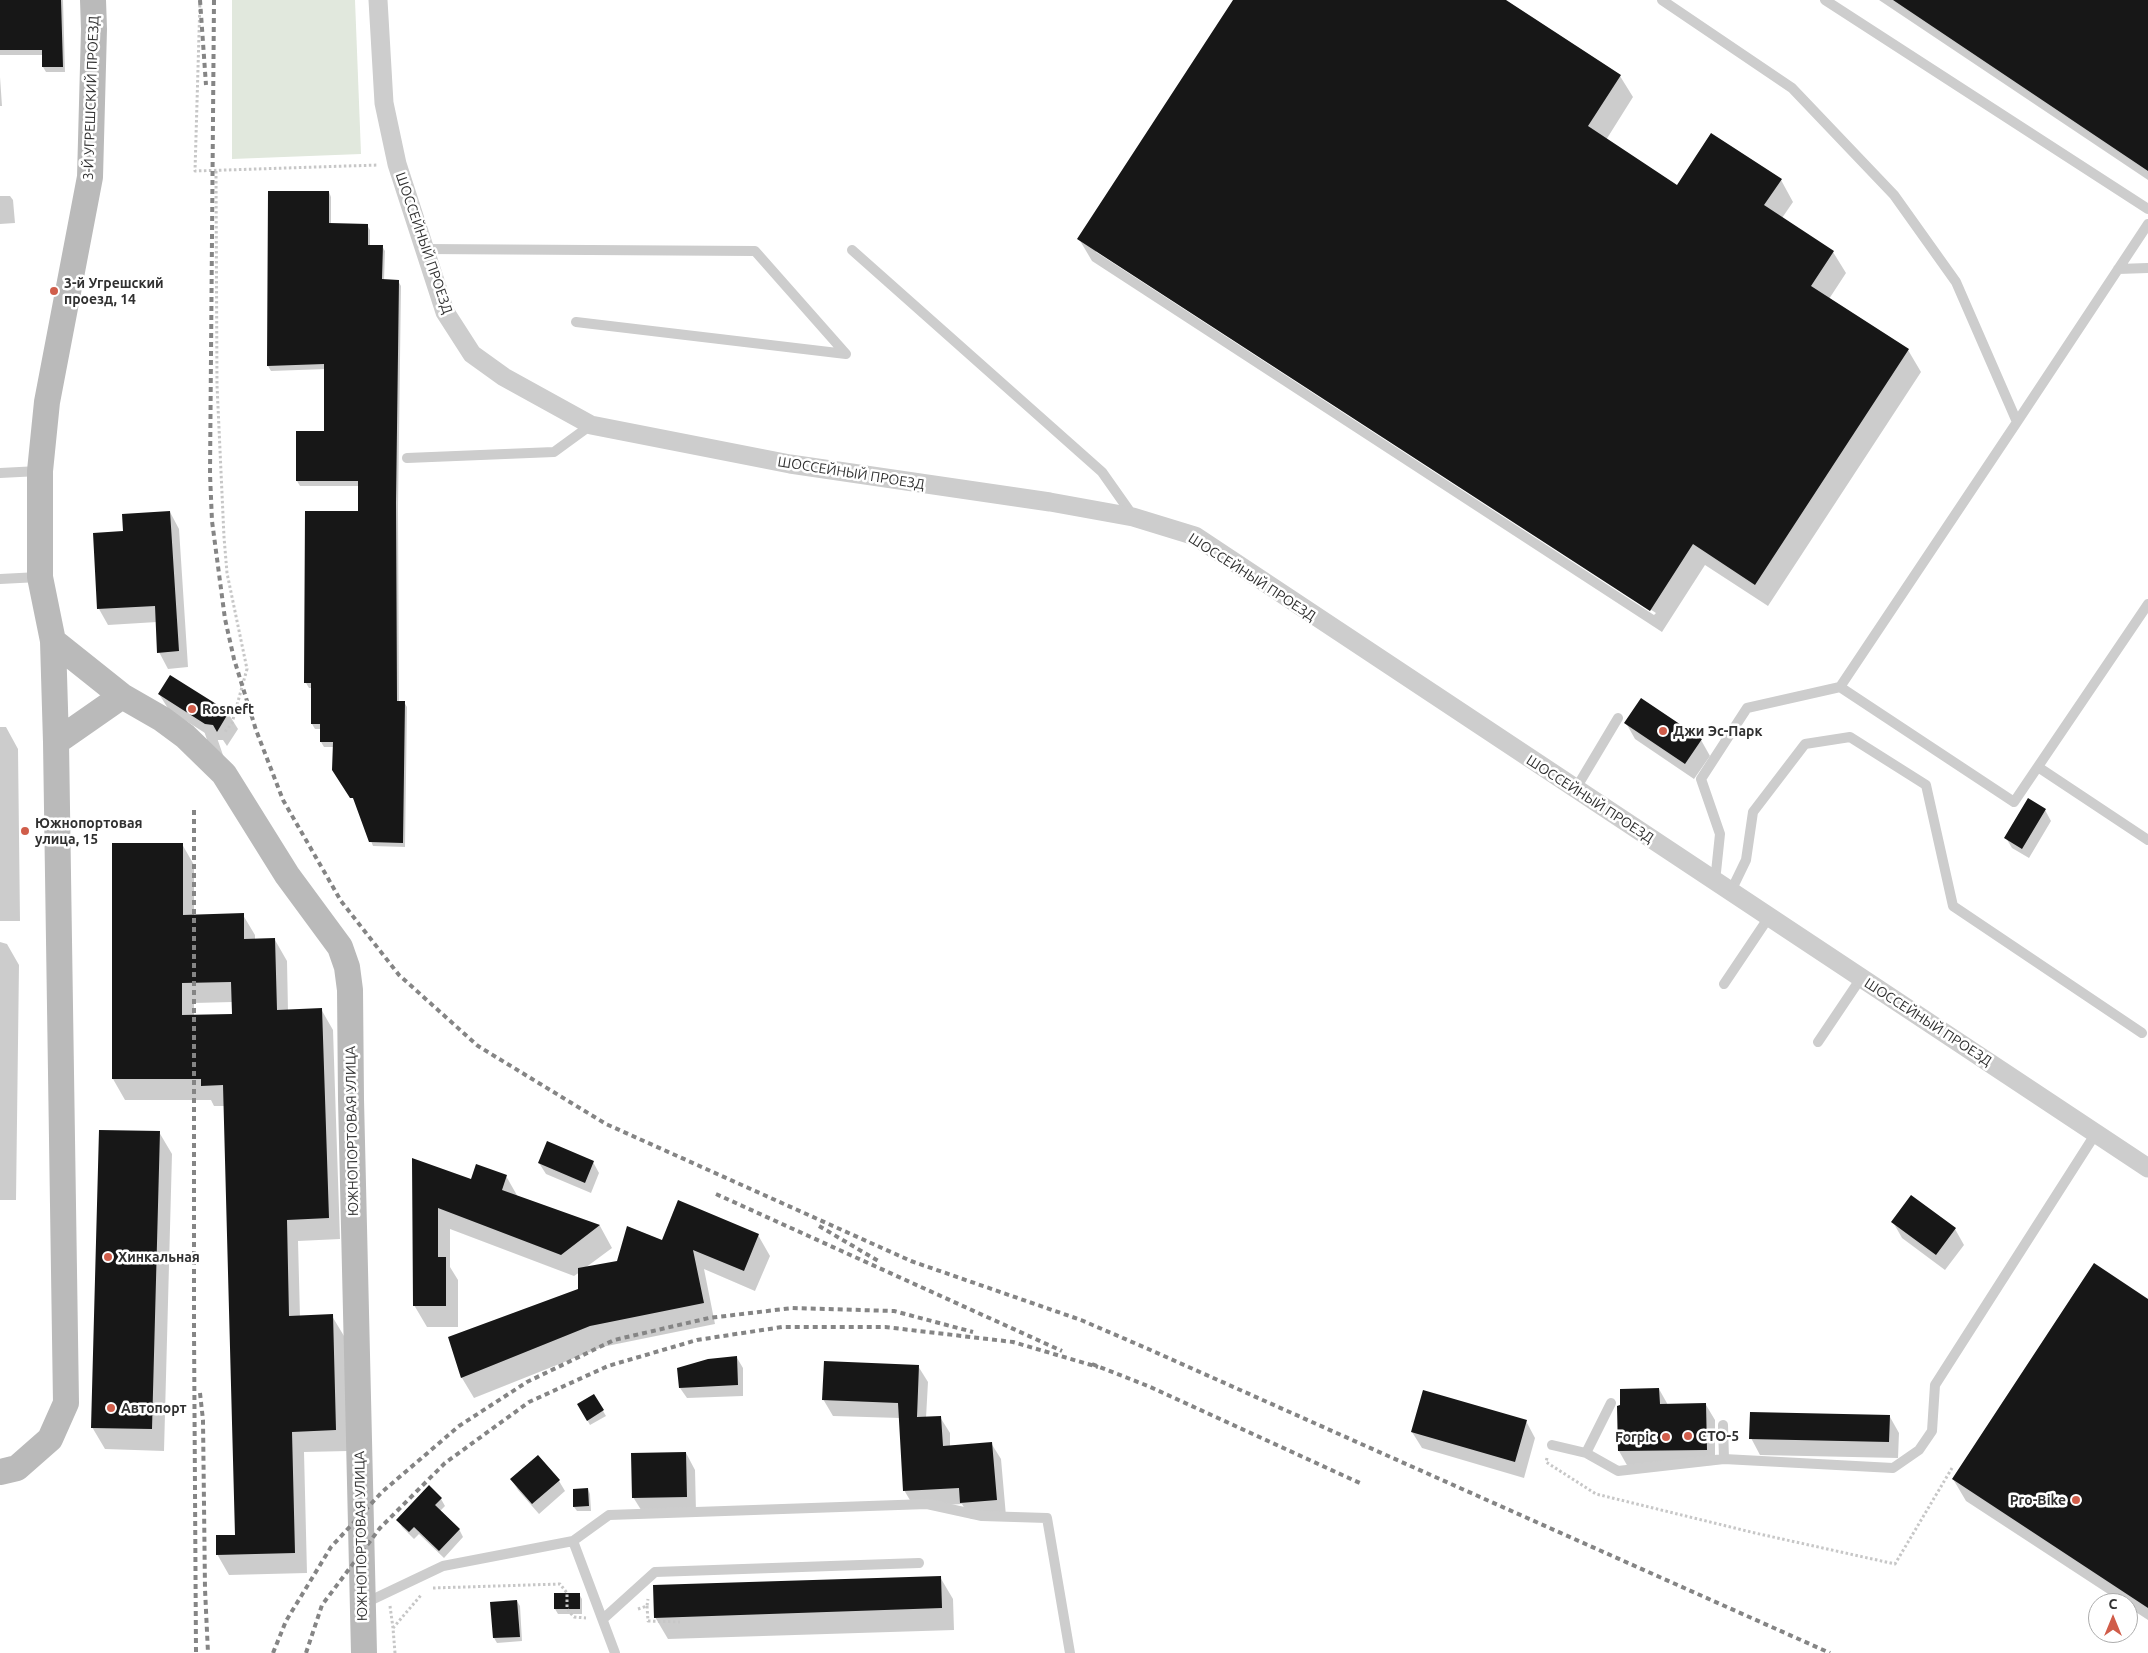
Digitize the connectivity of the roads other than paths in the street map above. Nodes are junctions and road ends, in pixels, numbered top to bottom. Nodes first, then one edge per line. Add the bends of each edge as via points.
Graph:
1 (93, 0) edge
2 (378, 0) edge
3 (1662, 0) edge
4 (1825, 0) edge
5 (2148, 208) edge
6 (2148, 224) edge
7 (424, 249) junction
8 (852, 250) dead end
9 (2148, 268) edge
10 (2118, 269) junction
11 (576, 322) dead end
12 (2017, 422) junction
13 (591, 425) junction
14 (408, 458) dead end
15 (40, 471) junction
16 (0, 473) edge
17 (1133, 517) junction
18 (40, 577) junction
19 (0, 579) edge
20 (2148, 604) edge
21 (53, 641) junction
22 (1840, 687) junction
23 (122, 696) junction
24 (1618, 718) dead end
25 (210, 734) road end
26 (56, 742) junction
27 (2038, 767) junction
28 (224, 774) junction
29 (1575, 790) junction
30 (2148, 840) edge
31 (1711, 878) junction
32 (1731, 891) junction
33 (1768, 917) junction
34 (1861, 978) junction
35 (1724, 984) dead end
36 (2142, 1033) dead end
37 (1818, 1042) dead end
38 (2096, 1133) junction
39 (2148, 1168) edge
40 (1611, 1403) dead end
41 (1722, 1425) dead end
42 (1552, 1445) road end
43 (1586, 1453) junction
44 (1724, 1459) junction
45 (0, 1472) edge
46 (573, 1541) junction
47 (919, 1563) dead end
48 (362, 1605) junction
49 (603, 1619) junction
50 (364, 1653) edge
51 (616, 1653) edge
52 (1070, 1653) edge

1 - 15 street, 3-Й УГРЕШСКИЙ ПРОЕЗД via 90,177 47,402
2 - 7 street, ШОССЕЙНЫЙ ПРОЕЗД via 384,103 397,164
3 - 12 lane via 1792,88 1894,195 1956,282
4 - 5 lane
6 - 10 lane
7 - 11 lane via 755,251 846,354
7 - 13 street, ШОССЕЙНЫЙ ПРОЕЗД via 445,312 472,354 504,377
8 - 17 lane via 1102,472
9 - 10 lane
10 - 12 lane
12 - 22 lane
13 - 14 lane via 554,452
13 - 17 street, ШОССЕЙНЫЙ ПРОЕЗД via 790,464
15 - 16 lane
15 - 18 street, 3-Й УГРЕШСКИЙ ПРОЕЗД
17 - 29 street, ШОССЕЙНЫЙ ПРОЕЗД via 1195,536
18 - 19 lane
18 - 21 street, 3-Й УГРЕШСКИЙ ПРОЕЗД
20 - 27 lane
21 - 23 street, ЮЖНОПОРТОВАЯ УЛИЦА
21 - 26 street, 3-Й УГРЕШСКИЙ ПРОЕЗД
22 - 27 lane via 2014,802
22 - 31 lane via 1747,708 1701,779 1720,834 1716,872
23 - 26 street
23 - 28 street, ЮЖНОПОРТОВАЯ УЛИЦА via 185,736
24 - 29 lane
25 - 28 lane
26 - 45 street via 66,1403 50,1439 17,1468
27 - 30 lane
28 - 48 street, ЮЖНОПОРТОВАЯ УЛИЦА via 288,875 340,947 347,967
29 - 31 street, ШОССЕЙНЫЙ ПРОЕЗД
31 - 32 street, ШОССЕЙНЫЙ ПРОЕЗД
32 - 33 street, ШОССЕЙНЫЙ ПРОЕЗД
32 - 36 lane via 1746,860 1754,812 1805,744 1850,737 1926,785 1953,906
33 - 34 street, ШОССЕЙНЫЙ ПРОЕЗД
33 - 35 lane
34 - 37 lane
34 - 38 street, ШОССЕЙНЫЙ ПРОЕЗД
38 - 39 street, ШОССЕЙНЫЙ ПРОЕЗД
38 - 44 lane via 1935,1385 1932,1431 1919,1450 1893,1468
40 - 43 lane
41 - 44 lane
42 - 43 lane
43 - 44 lane via 1618,1471
46 - 48 lane via 443,1566
46 - 49 lane
46 - 52 lane via 609,1515 926,1504 982,1516 1047,1518
47 - 49 lane via 655,1572
48 - 50 street, ЮЖНОПОРТОВАЯ УЛИЦА
49 - 51 lane

